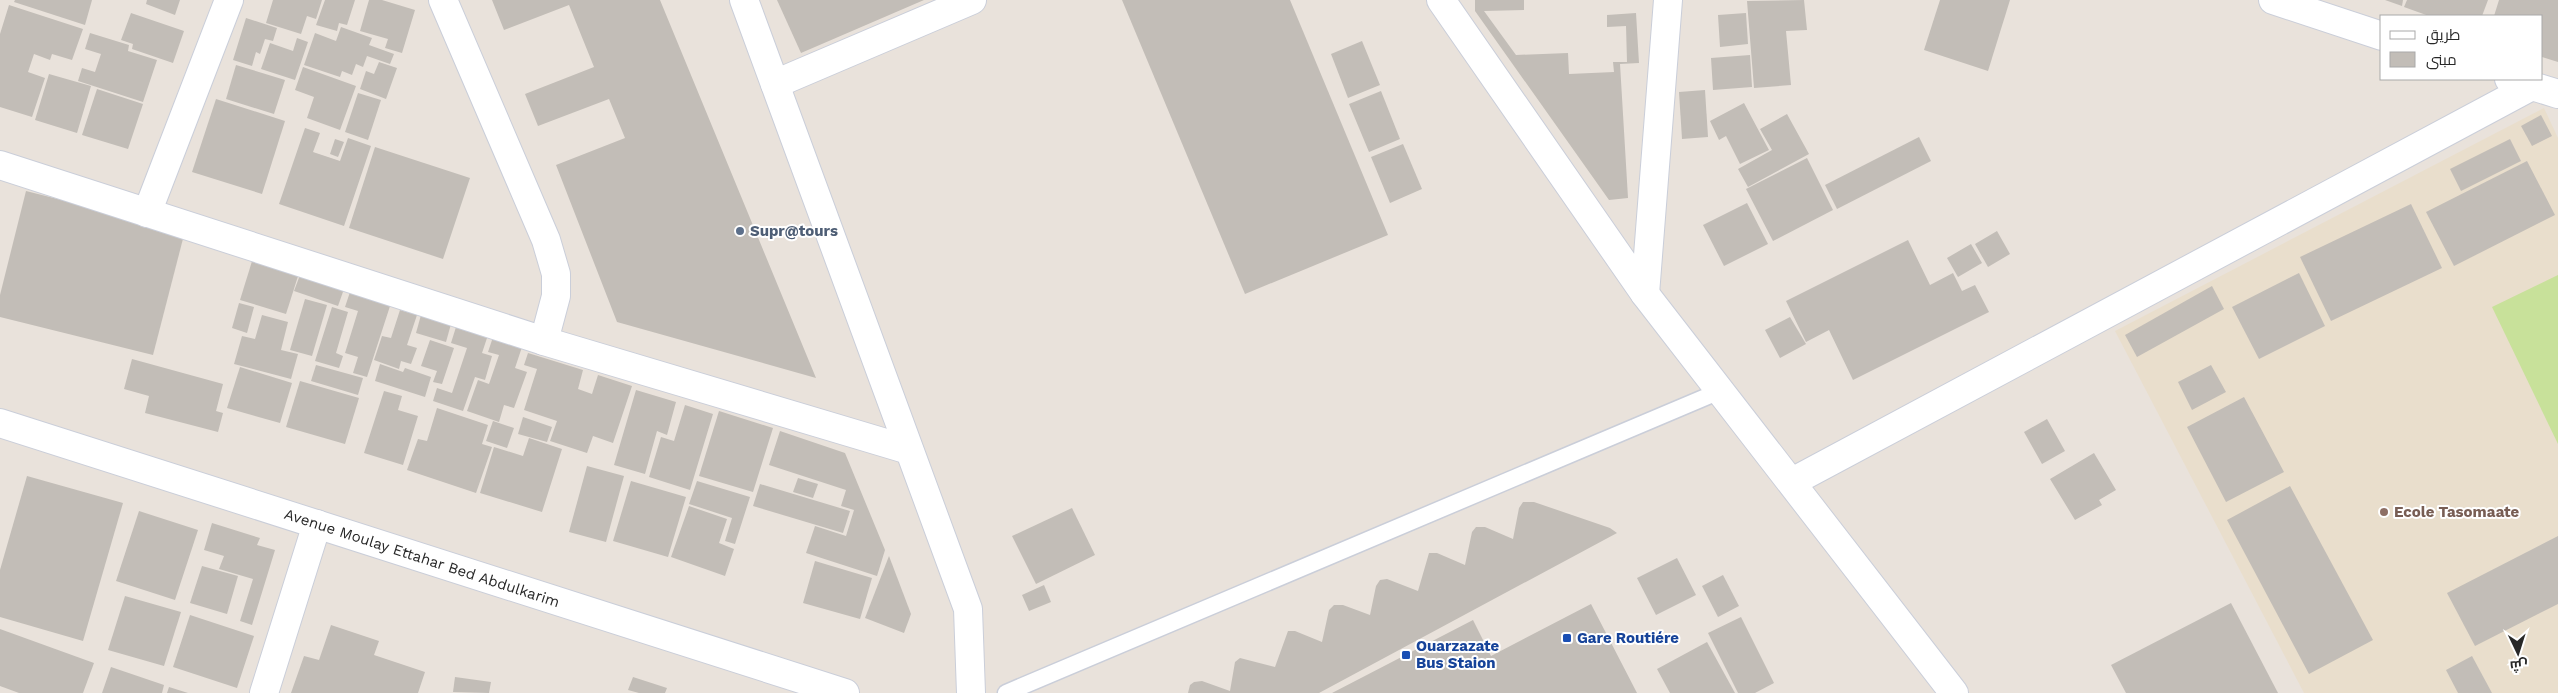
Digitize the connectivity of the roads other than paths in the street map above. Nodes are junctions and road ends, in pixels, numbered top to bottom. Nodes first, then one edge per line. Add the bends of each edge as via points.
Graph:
1 (229, 0) edge
2 (443, 0) edge
3 (744, 0) edge
4 (972, 0) edge
5 (1441, 0) edge
6 (1668, 0) edge
7 (2273, 0) edge
8 (2380, 35) edge
9 (2520, 82) edge
10 (775, 84) junction
11 (2558, 94) edge
12 (0, 165) edge
13 (147, 213) junction
14 (1645, 294) junction
15 (544, 341) junction
16 (1720, 391) junction
17 (0, 423) edge
18 (909, 450) junction
19 (1792, 482) junction
20 (317, 524) junction
21 (264, 693) edge
22 (845, 693) edge
23 (971, 693) edge
24 (1006, 693) edge
25 (1954, 693) edge

1 - 13 street
2 - 15 street via 546,240 556,274 556,296
3 - 10 street
4 - 10 street
5 - 14 street
6 - 14 street
7 - 8 street
9 - 11 street
9 - 19 street
10 - 18 street
12 - 13 street
13 - 15 street
14 - 16 street
15 - 18 street
16 - 19 street
16 - 24 lane
17 - 20 street, Avenue Moulay Ettahar Bed Abdulkarim
18 - 23 street via 968,609
19 - 25 street
20 - 21 street
20 - 22 street, Avenue Moulay Ettahar Bed Abdulkarim

